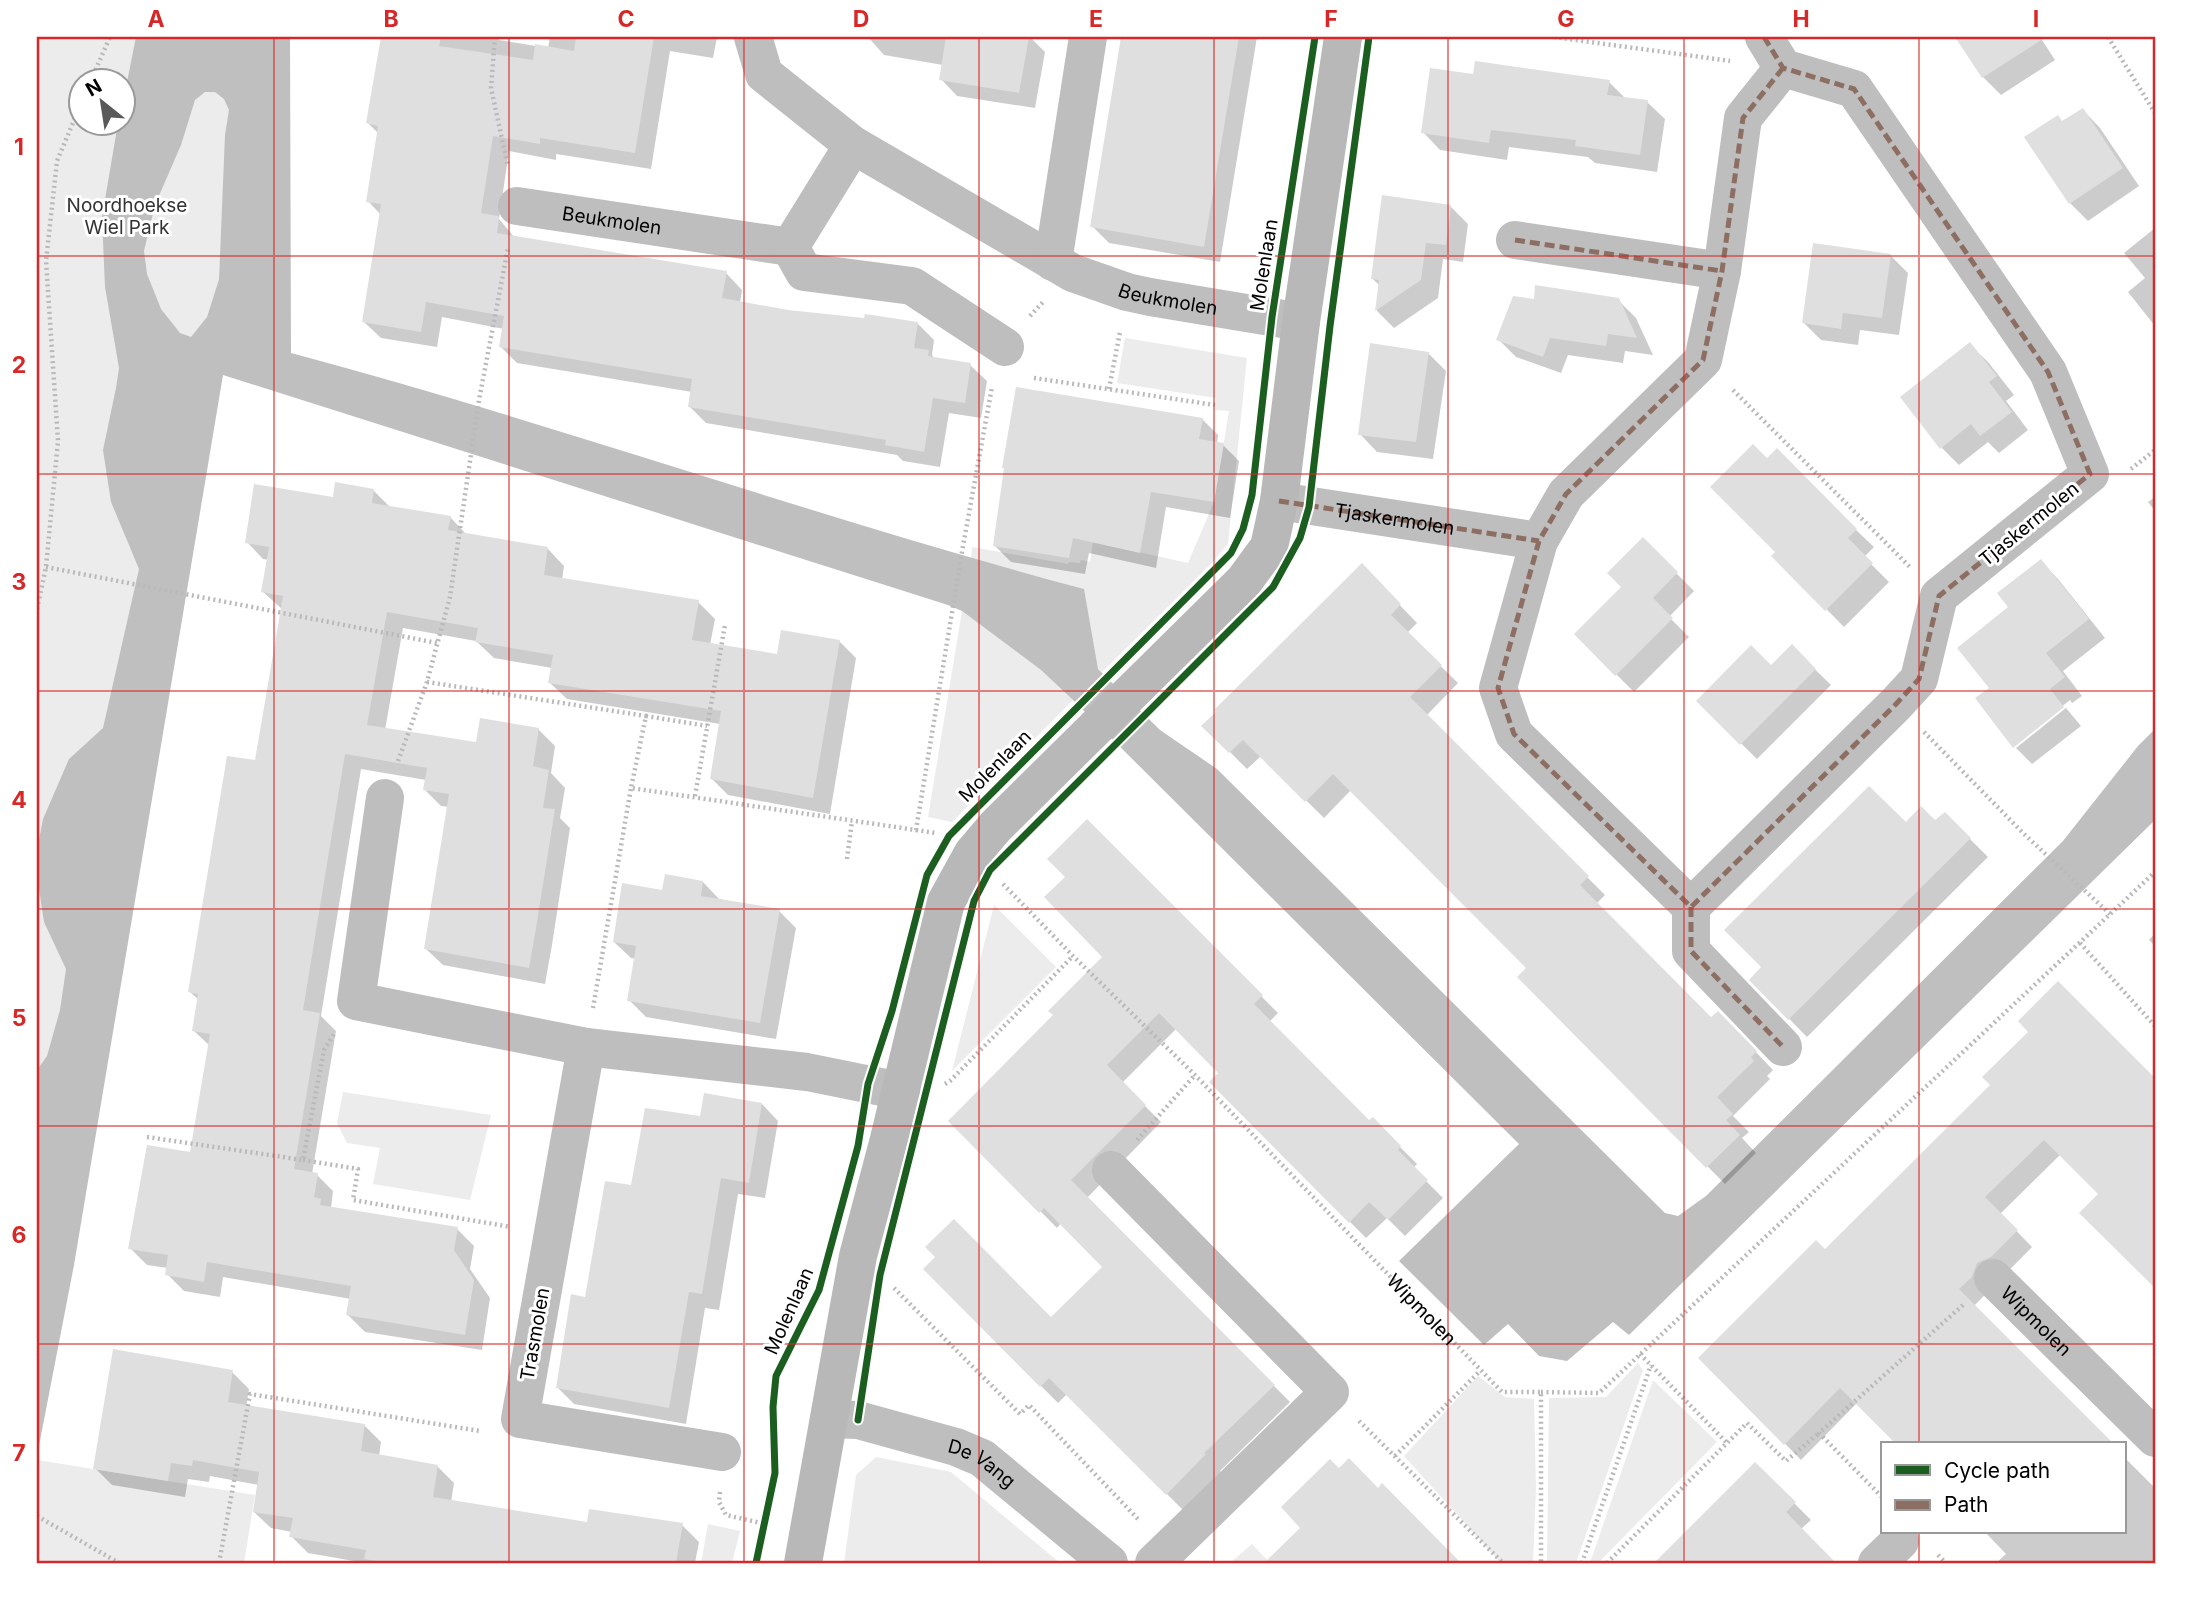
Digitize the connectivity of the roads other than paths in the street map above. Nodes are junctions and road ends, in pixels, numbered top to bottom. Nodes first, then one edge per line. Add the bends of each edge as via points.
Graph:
1 (753, 37) edge
2 (1088, 37) edge
3 (1343, 37) edge
4 (1773, 52) edge
5 (853, 145) junction
6 (516, 206) dead end
7 (1515, 240) dead end
8 (790, 247) junction
9 (1063, 267) junction
10 (1722, 271) junction
11 (1301, 322) junction
12 (1005, 347) road end
13 (1279, 500) junction
14 (1539, 541) junction
15 (385, 798) road end
16 (1691, 907) junction
17 (586, 1047) junction
18 (1783, 1047) dead end
19 (913, 1093) junction
20 (1111, 1170) road end
21 (1993, 1278) road end
22 (829, 1419) junction
23 (2155, 1438) edge
24 (722, 1452) road end
25 (1161, 1557) edge
26 (803, 1563) edge
27 (1109, 1563) edge

1 - 5 street, Beukmolen via 764,74
2 - 9 street
3 - 11 street
4 - 10 street via 1743,118
4 - 16 street, Tjaskermolen via 1854,89 2048,372 2090,474 1940,596 1919,679
5 - 8 street
5 - 9 street, Beukmolen
6 - 8 street, Beukmolen
7 - 10 street
8 - 12 street via 804,272 912,286
9 - 11 street, Beukmolen via 1127,292
10 - 14 street via 1703,360 1566,494
11 - 13 street
13 - 14 street, Tjaskermolen
13 - 19 street via 1269,547 1244,581 972,853 946,902
14 - 16 street via 1498,688 1514,734
15 - 17 street via 356,1001
16 - 18 street via 1691,951
17 - 19 street via 807,1072
17 - 24 street, Trasmolen via 520,1419
19 - 22 street via 858,1256
20 - 25 street via 1329,1392
21 - 23 street, Wipmolen
22 - 26 street
22 - 27 street, De Vang via 858,1420 982,1458

